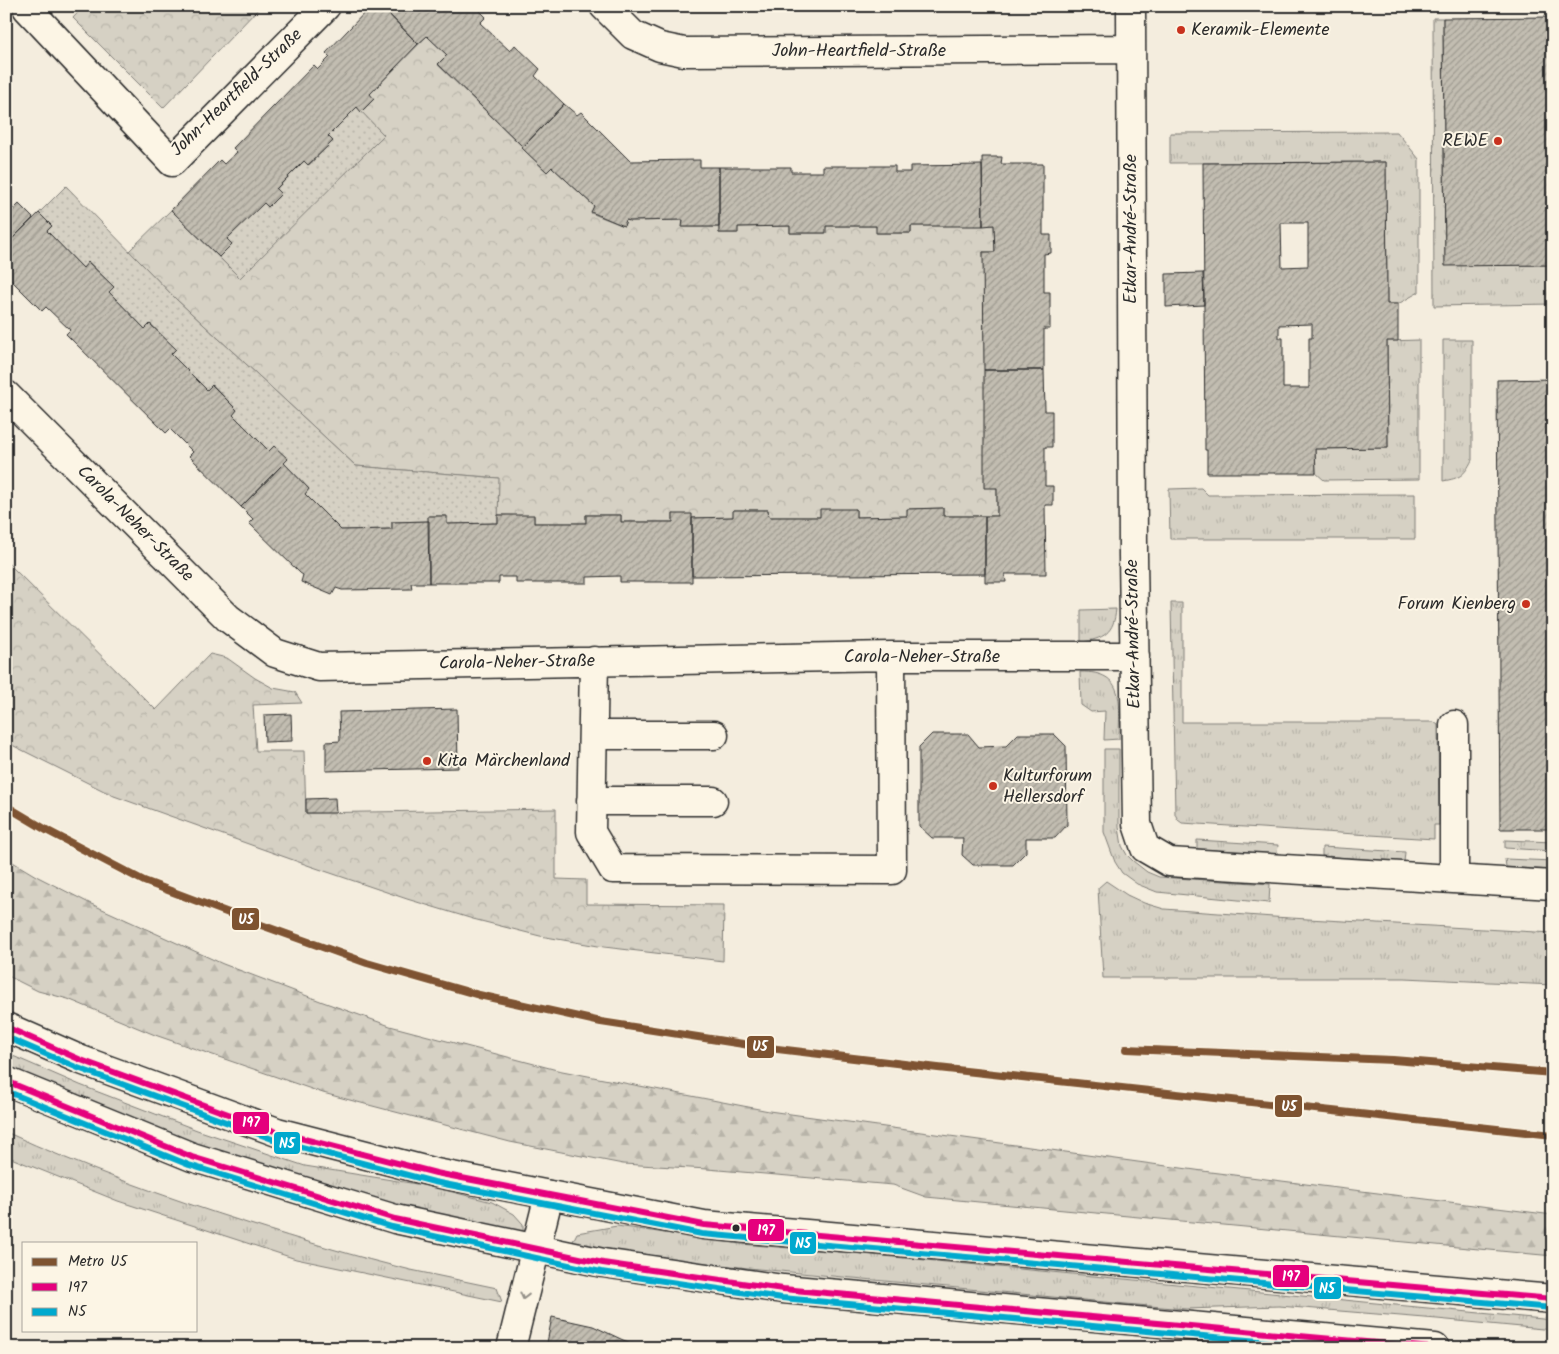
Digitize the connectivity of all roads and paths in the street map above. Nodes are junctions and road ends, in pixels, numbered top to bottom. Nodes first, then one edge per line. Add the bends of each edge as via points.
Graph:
1 (28, 6) edge
2 (326, 6) edge
3 (604, 6) edge
4 (1131, 6) edge
5 (1130, 49) junction
6 (6, 395) edge
7 (891, 656) junction
8 (1135, 656) junction
9 (594, 661) junction
10 (1454, 725) dead end
11 (593, 735) junction
12 (714, 735) dead end
13 (714, 800) dead end
14 (591, 801) junction
15 (1454, 879) junction
16 (1553, 885) edge
17 (6, 1027) edge
18 (6, 1081) edge
19 (548, 1195) junction
20 (535, 1249) junction
21 (1553, 1299) edge
22 (511, 1348) edge
23 (1435, 1348) edge

1 - 2 street, John-Heartfield-Straße via 26,8 172,162
3 - 5 street, John-Heartfield-Straße via 633,35 660,47 684,52
4 - 5 street, Etkar-André-Straße
5 - 8 street, Etkar-André-Straße
6 - 9 street, Carola-Neher-Straße via 228,618 276,653 319,667
7 - 8 street, Carola-Neher-Straße
7 - 9 street, Carola-Neher-Straße
7 - 14 street via 892,870 613,869 591,832
8 - 15 street, Etkar-André-Straße via 1137,824 1145,848 1169,862
9 - 11 street
10 - 15 street
11 - 12 street
11 - 14 street
13 - 14 street
15 - 16 street, Etkar-André-Straße
17 - 19 street via 81,1060 277,1132 436,1173
18 - 20 street via 192,1158 395,1219
19 - 20 street
19 - 21 street via 704,1225
20 -> 22 street
20 - 23 street via 603,1263 783,1290

